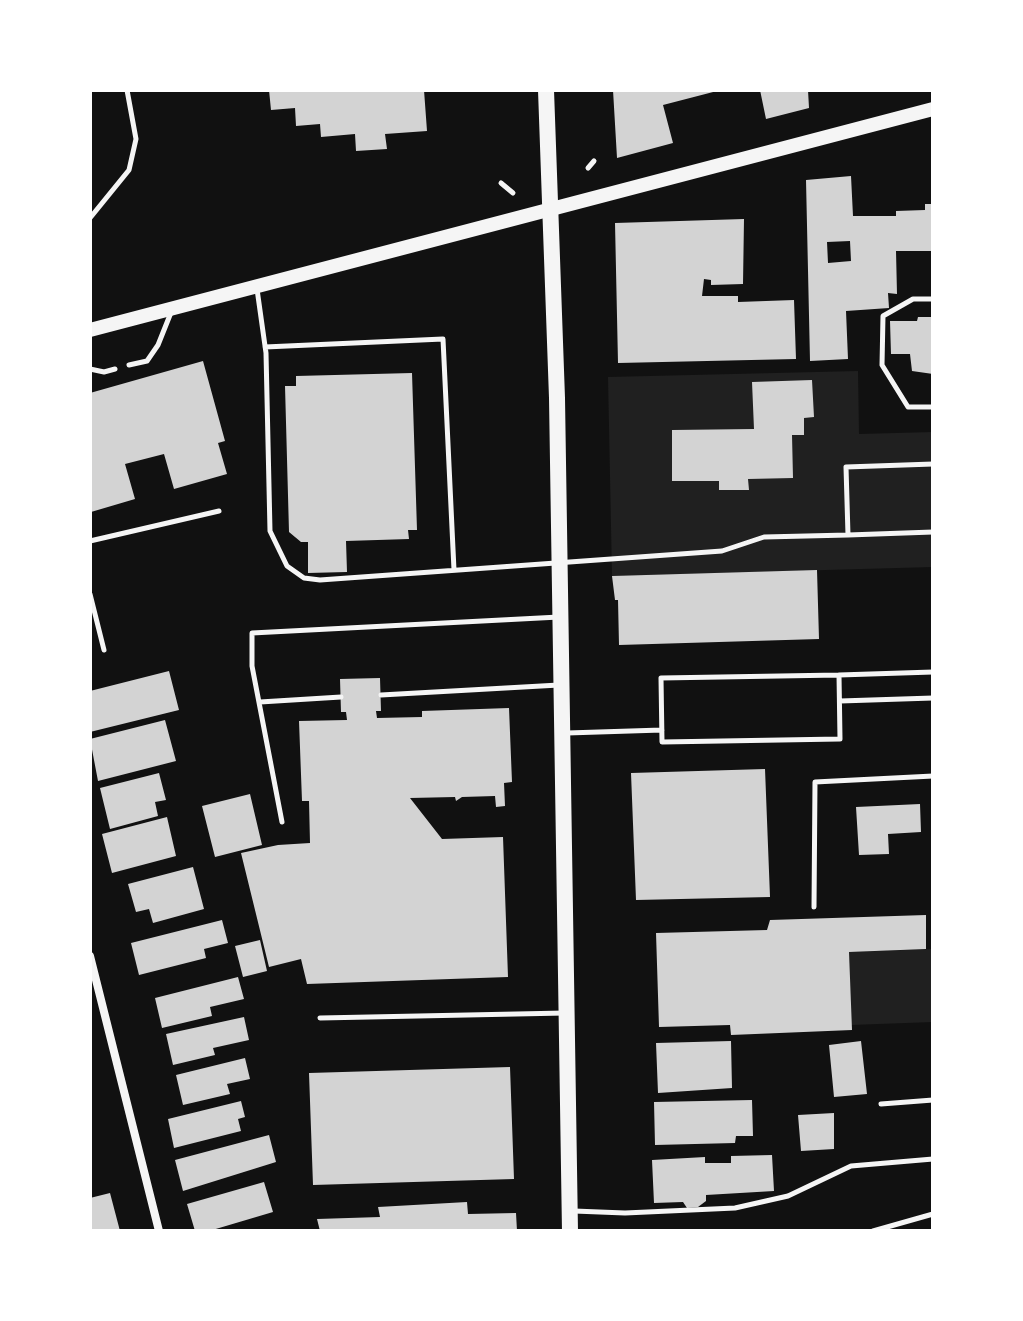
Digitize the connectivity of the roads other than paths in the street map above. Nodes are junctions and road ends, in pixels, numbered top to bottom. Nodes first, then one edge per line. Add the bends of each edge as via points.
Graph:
1 (127, 90) edge
2 (546, 90) edge
3 (933, 109) edge
4 (551, 207) junction
5 (90, 218) edge
6 (257, 284) junction
7 (933, 299) edge
8 (173, 307) junction
9 (90, 329) edge
10 (265, 347) junction
11 (129, 365) dead end
12 (90, 369) edge
13 (115, 369) dead end
14 (933, 407) edge
15 (933, 464) edge
16 (219, 511) dead end
17 (933, 532) edge
18 (848, 535) junction
19 (90, 541) edge
20 (559, 562) junction
21 (454, 570) junction
22 (90, 594) edge
23 (560, 617) junction
24 (104, 650) dead end
25 (933, 672) edge
26 (839, 675) junction
27 (561, 685) junction
28 (381, 695) dead end
29 (341, 697) dead end
30 (933, 698) edge
31 (840, 701) junction
32 (260, 702) junction
33 (662, 730) junction
34 (562, 733) junction
35 (933, 776) edge
36 (282, 822) dead end
37 (814, 907) dead end
38 (90, 956) edge
39 (566, 1013) junction
40 (320, 1018) dead end
41 (933, 1100) edge
42 (881, 1104) dead end
43 (933, 1159) edge
44 (569, 1210) junction
45 (933, 1214) edge
46 (159, 1231) edge
47 (570, 1231) edge
48 (873, 1231) edge

1 - 5 lane via 136,139 129,170
2 - 4 main road
3 - 4 street
4 - 6 street
4 - 20 main road
6 - 8 street
6 - 10 lane
7 - 14 lane via 913,299 883,316 882,365 908,407
8 - 9 street
8 - 11 lane via 147,361
10 - 21 lane via 270,531 287,566 304,578 320,580
10 - 21 lane via 443,339
12 - 13 lane
15 - 18 lane via 846,467
16 - 19 lane
17 - 18 lane
18 - 20 lane via 764,537 722,551
20 - 21 lane
20 - 23 main road
22 - 24 lane
23 - 27 main road
23 - 32 lane via 252,633
25 - 26 lane
26 - 31 lane
26 - 33 lane via 661,678
27 - 28 lane
27 - 34 main road
29 - 32 lane
30 - 31 lane
31 - 33 lane via 840,739 662,742
32 - 36 lane
33 - 34 lane
34 - 39 main road
35 - 37 lane via 815,782
38 - 46 street
39 - 40 lane
39 - 44 main road
41 - 42 lane
43 - 44 lane via 851,1166 788,1196 735,1208
44 - 47 main road
45 - 48 lane

